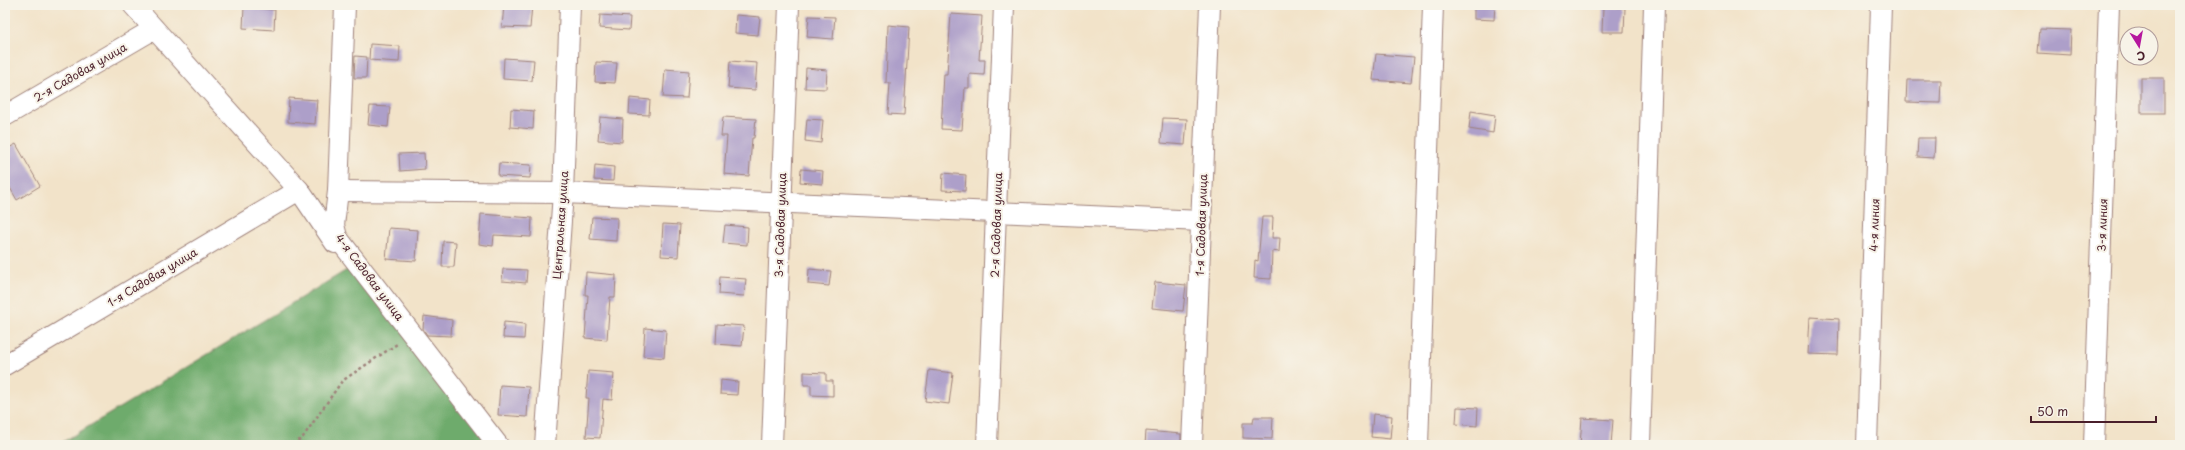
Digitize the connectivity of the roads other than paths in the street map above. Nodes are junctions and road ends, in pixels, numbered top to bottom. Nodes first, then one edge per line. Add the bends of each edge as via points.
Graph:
1 (133, 5) edge
2 (345, 5) edge
3 (570, 5) edge
4 (789, 5) edge
5 (1004, 5) edge
6 (1210, 5) edge
7 (1433, 5) edge
8 (1654, 5) edge
9 (1881, 5) edge
10 (2109, 5) edge
11 (154, 29) junction
12 (5, 116) edge
13 (299, 190) junction
14 (338, 191) junction
15 (563, 193) junction
16 (781, 203) junction
17 (997, 212) junction
18 (1202, 221) junction
19 (384, 317) dead end
20 (5, 365) edge
21 (498, 445) edge
22 (545, 445) edge
23 (772, 445) edge
24 (987, 445) edge
25 (1192, 445) edge
26 (1418, 445) edge
27 (1640, 445) edge
28 (1867, 445) edge
29 (2094, 445) edge

1 - 11 street
2 - 14 street, 4-я Садовая улица
3 - 15 street, Центральная улица
4 - 16 street, 3-я Садовая улица
5 - 17 street, 2-я Садовая улица
6 - 18 street, 1-я Садовая улица
7 - 26 street
8 - 27 street
9 - 28 street, 4-я линия
10 - 29 street, 3-я линия
11 - 12 street, 2-я Садовая улица
11 - 13 street
13 - 19 street
13 - 20 street, 1-я Садовая улица
14 - 15 street
14 - 21 street, 4-я Садовая улица via 334,225 337,237
15 - 16 street
15 - 22 street, Центральная улица
16 - 17 street
16 - 23 street, 3-я Садовая улица
17 - 18 street
17 - 24 street, 2-я Садовая улица
18 - 25 street, 1-я Садовая улица

